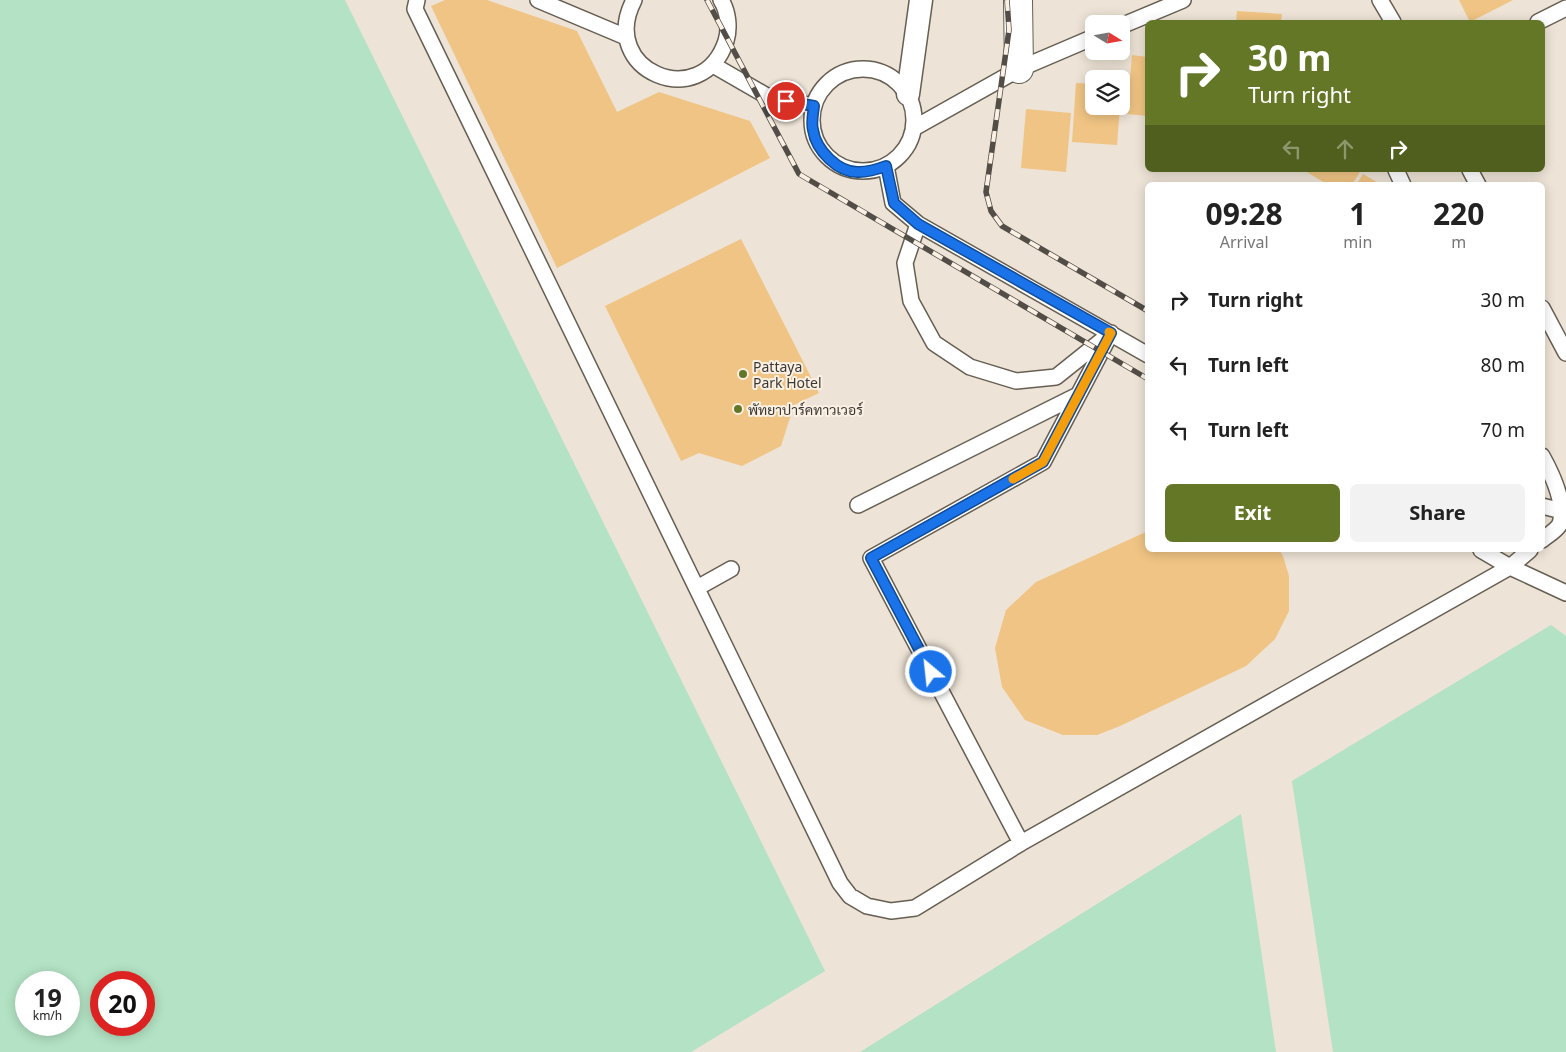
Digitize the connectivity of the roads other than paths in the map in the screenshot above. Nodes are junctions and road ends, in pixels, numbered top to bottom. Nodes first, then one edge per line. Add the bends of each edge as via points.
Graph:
1 (417, 0) edge
2 (538, 0) edge
3 (634, 0) edge
4 (721, 0) edge
5 (921, 0) edge
6 (1018, 0) edge
7 (1183, 0) edge
8 (1380, 0) edge
9 (1566, 8) edge
10 (1387, 20) edge
11 (1542, 20) edge
12 (1130, 22) edge
13 (626, 37) junction
14 (1085, 41) edge
15 (713, 65) junction
16 (1018, 69) junction
17 (908, 94) junction
18 (814, 106) junction
19 (914, 128) junction
20 (886, 166) junction
21 (918, 224) junction
22 (1545, 314) edge
23 (1111, 333) junction
24 (1145, 353) edge
25 (1566, 353) edge
26 (1076, 396) junction
27 (1545, 462) edge
28 (858, 505) dead end
29 (1545, 507) edge
30 (1565, 512) edge
31 (1545, 538) edge
32 (1484, 552) edge
33 (1528, 552) edge
34 (1510, 567) junction
35 (731, 569) dead end
36 (697, 588) junction
37 (1566, 593) edge
38 (1021, 843) junction

1 - 36 lane via 415,9
2 - 13 lane
3 - 13 lane via 627,14
4 - 15 lane via 728,19 728,35 722,53
5 - 17 street
6 - 16 street
7 - 12 lane
8 - 10 lane
9 - 11 lane
13 - 15 lane via 633,54 656,75 671,79 689,78
14 - 16 lane
15 - 18 lane via 772,99
16 - 19 lane
17 - 18 lane via 890,76 869,68 852,69 836,76 821,90
17 - 19 lane via 914,111
18 - 20 lane via 812,130 827,158 858,173
19 - 20 lane via 908,145
20 - 21 lane via 894,203
21 - 23 lane
21 - 23 lane via 905,263 911,301 934,343 970,367 1016,381 1056,377
22 - 25 lane
23 - 24 lane
23 - 26 lane
26 - 28 lane
26 - 38 lane via 1043,462 871,558
27 - 30 lane via 1561,494
29 - 30 lane
30 - 31 lane via 1559,527
32 - 34 lane
33 - 34 lane
34 - 37 lane
34 - 38 lane
35 - 36 lane
36 - 38 lane via 840,883 850,896 867,906 891,911 915,908

